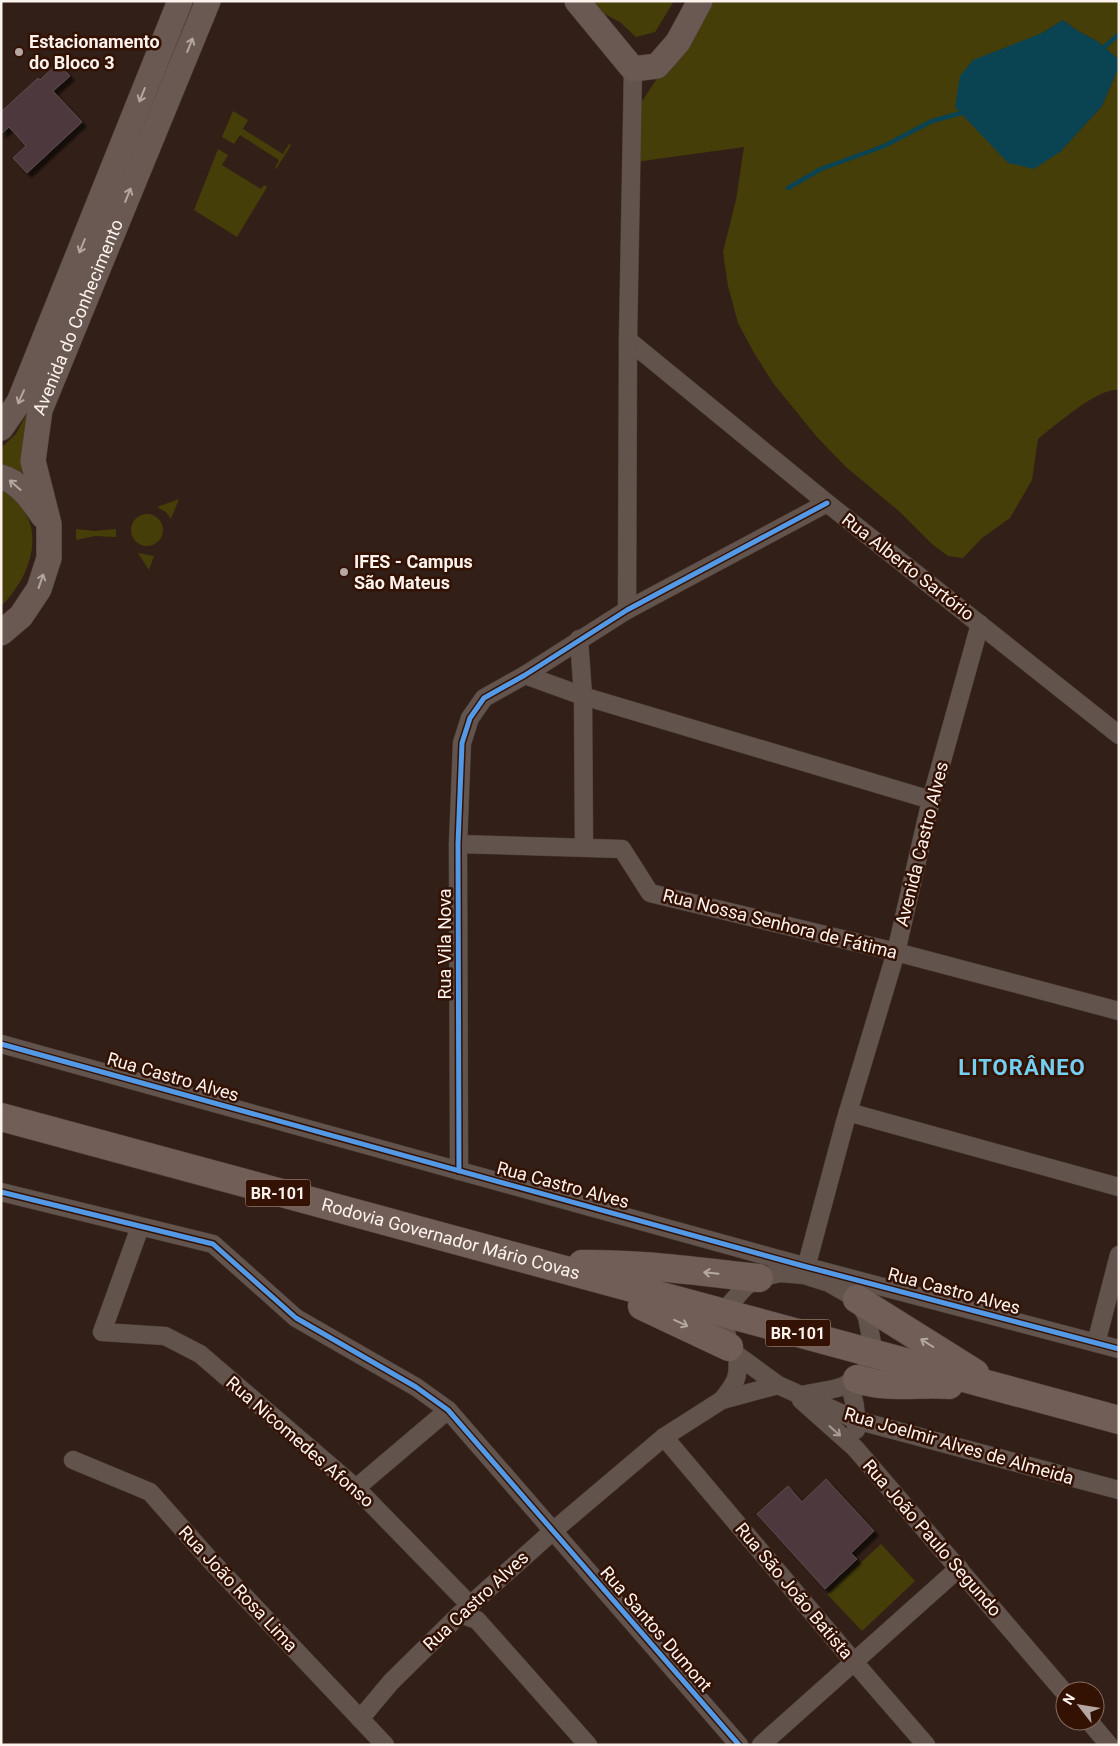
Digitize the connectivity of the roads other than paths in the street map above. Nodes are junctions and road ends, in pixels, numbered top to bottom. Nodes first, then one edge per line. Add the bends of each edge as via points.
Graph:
1 (180, 1) edge
2 (208, 1) edge
3 (577, 1) edge
4 (700, 1) edge
5 (634, 69) junction
6 (628, 340) junction
7 (1, 428) edge
8 (1, 478) edge
9 (827, 503) junction
10 (49, 524) junction
11 (627, 610) junction
12 (11, 620) edge
13 (980, 624) junction
14 (1, 633) edge
15 (579, 639) junction
16 (525, 675) junction
17 (583, 696) junction
18 (1119, 735) edge
19 (931, 800) junction
20 (458, 844) junction
21 (584, 847) junction
22 (896, 952) junction
23 (1119, 1011) edge
24 (1, 1044) edge
25 (848, 1112) junction
26 (1, 1117) edge
27 (459, 1171) junction
28 (1119, 1187) edge
29 (1, 1192) edge
30 (140, 1227) junction
31 (1119, 1255) edge
32 (556, 1268) junction
33 (806, 1271) junction
34 (759, 1278) junction
35 (857, 1299) junction
36 (725, 1314) junction
37 (1096, 1343) junction
38 (1119, 1349) edge
39 (733, 1351) junction
40 (871, 1353) junction
41 (853, 1381) junction
42 (998, 1387) junction
43 (790, 1390) junction
44 (722, 1400) junction
45 (448, 1410) junction
46 (856, 1420) junction
47 (1119, 1420) edge
48 (664, 1437) junction
49 (854, 1448) junction
50 (73, 1460) dead end
51 (356, 1488) junction
52 (1119, 1490) edge
53 (553, 1531) junction
54 (959, 1568) junction
55 (465, 1610) junction
56 (854, 1662) junction
57 (1055, 1681) edge
58 (360, 1719) junction
59 (1097, 1731) edge
60 (386, 1745) edge
61 (588, 1745) edge
62 (739, 1745) edge
63 (761, 1745) edge
64 (926, 1745) edge
65 (1109, 1745) edge

1 -> 7 main road, Avenida do Conhecimento via 19,402
10 -> 2 main road, Avenida do Conhecimento via 33,461 40,410
3 - 5 main road
4 - 5 main road via 678,42 657,66
5 - 6 street
6 - 9 street, Rua Alberto Sartório
6 - 11 street
10 -> 8 main road via 31,499 9,480
9 - 11 street, Rua Vila Nova
9 - 13 street, Rua Alberto Sartório
12 -> 10 main road, Avenida do Conhecimento via 39,589 49,558
11 - 15 street, Rua Vila Nova
12 - 14 main road, Avenida do Conhecimento
13 - 18 street, Rua Alberto Sartório
13 - 19 street, Avenida Castro Alves
15 - 16 street, Rua Vila Nova
15 - 17 street
16 - 17 street
16 - 20 street, Rua Vila Nova via 484,698 470,718 462,744
17 - 19 street
17 - 21 street
19 - 22 street, Avenida Castro Alves
20 - 21 street, Rua Nossa Senhora de Fátima
20 - 27 street, Rua Vila Nova
21 - 22 street, Rua Nossa Senhora de Fátima via 622,849 650,893
22 - 23 street, Rua Nossa Senhora de Fátima
22 - 25 street, Avenida Castro Alves
24 - 27 street, Rua Castro Alves
25 - 28 street
25 - 33 street, Avenida Castro Alves
26 - 32 highway, Rodovia Governador Mário Covas / BR-101
27 - 33 street, Rua Castro Alves
29 - 30 street
30 - 45 street via 213,1244 296,1318 416,1387
30 - 51 street, Rua Nicomedes Afonso via 102,1332 165,1336 200,1354
31 - 37 street
34 -> 32 highway via 604,1264
32 - 36 highway, Rodovia Governador Mário Covas / BR-101
32 -> 39 highway via 666,1316
33 - 34 street
33 - 35 street
33 - 37 street, Rua Castro Alves
34 - 36 street via 745,1287
35 - 40 street via 867,1317
42 -> 35 highway
36 - 39 street via 726,1331
36 - 40 highway, Rodovia Governador Mário Covas / BR-101
37 - 38 street, Rua Castro Alves
39 - 43 street
39 - 44 street via 738,1377
40 - 41 street via 868,1366
40 - 42 highway, Rodovia Governador Mário Covas / BR-101
41 - 42 highway via 881,1385
41 - 43 street via 840,1387
41 - 46 street
42 - 47 highway, Rodovia Governador Mário Covas / BR-101
43 - 44 street, Rua Castro Alves
43 - 46 street, Rua Joelmir Alves de Almeida
43 -> 49 street, Rua João Paulo Segundo
44 - 48 street, Rua Castro Alves
45 - 51 street
45 - 53 street
46 - 49 street
46 - 52 street, Rua Joelmir Alves de Almeida
48 - 53 street, Rua Castro Alves
48 - 56 street, Rua São João Batista
49 - 54 street, Rua João Paulo Segundo
50 - 58 street, Rua João Rosa Lima via 150,1492
51 - 55 street, Rua Nicomedes Afonso
53 - 55 street, Rua Castro Alves
53 - 62 street, Rua Santos Dumont
54 - 56 street
54 - 57 street, Rua João Paulo Segundo
55 - 58 street, Rua Castro Alves via 391,1682
55 - 61 street, Rua Nicomedes Afonso
56 - 63 street
56 - 64 street, Rua São João Batista
58 - 60 street, Rua João Rosa Lima
59 - 65 street

